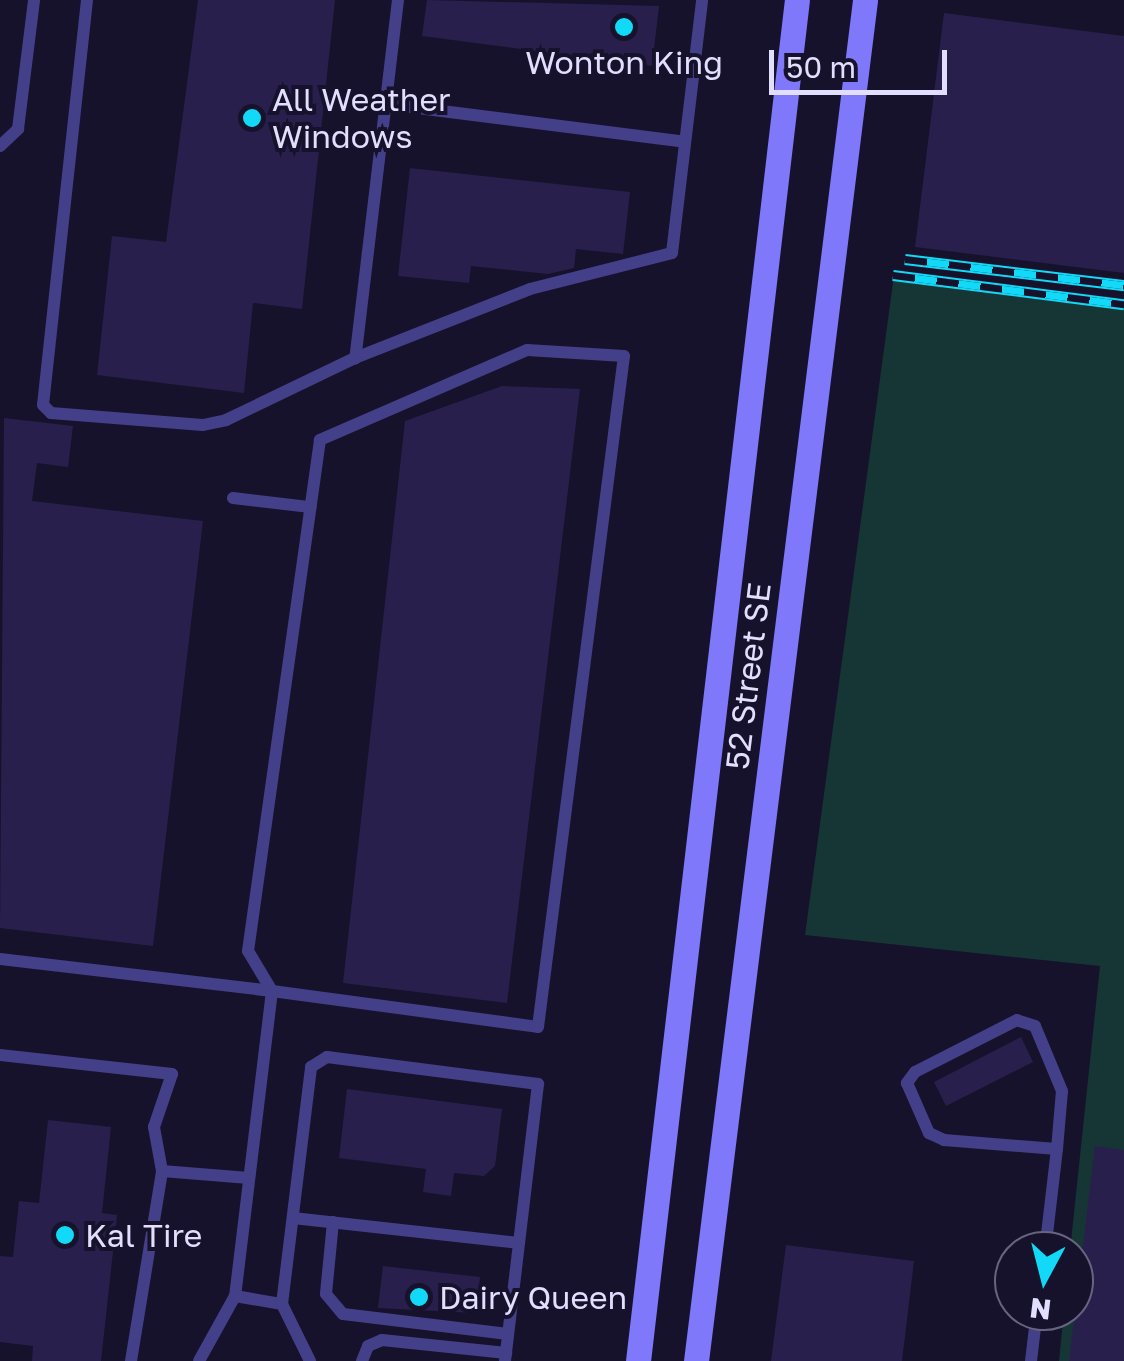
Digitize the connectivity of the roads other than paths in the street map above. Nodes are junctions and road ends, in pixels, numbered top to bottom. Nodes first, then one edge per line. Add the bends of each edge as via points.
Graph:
1 (34, 0) edge
2 (87, 0) edge
3 (398, 0) edge
4 (702, 0) edge
5 (797, 0) edge
6 (865, 0) edge
7 (386, 104) junction
8 (685, 142) junction
9 (0, 146) edge
10 (355, 358) junction
11 (233, 498) dead end
12 (310, 507) junction
13 (0, 959) edge
14 (272, 992) junction
15 (0, 1055) edge
16 (1057, 1149) junction
17 (162, 1172) junction
18 (249, 1178) junction
19 (293, 1218) junction
20 (333, 1222) junction
21 (1047, 1231) edge
22 (519, 1243) junction
23 (235, 1296) junction
24 (282, 1304) junction
25 (1035, 1331) edge
26 (508, 1334) junction
27 (506, 1357) edge
28 (131, 1361) edge
29 (199, 1361) edge
30 (310, 1361) edge
31 (362, 1361) edge
32 (638, 1361) edge
33 (696, 1361) edge
34 (1031, 1361) edge

1 - 9 lane via 18,129
2 - 10 lane via 43,405 51,413 203,424 226,420
3 - 7 lane
4 - 8 lane
5 - 32 main road, 52 Street SE
6 - 33 main road, 52 Street SE
7 - 8 lane
7 - 10 lane
8 - 10 lane via 672,253 530,289
11 - 12 lane
12 - 14 lane via 248,950
12 - 14 lane via 320,440 527,350 624,356 538,1027
13 - 14 lane
14 - 18 lane
15 - 17 lane via 172,1074 154,1126
16 - 16 lane via 1060,1076 1027,1021 1016,1020 914,1072 907,1084 929,1132 944,1140
16 - 21 lane
17 - 18 lane
17 - 28 lane
18 - 23 lane
19 - 20 lane
19 - 22 lane via 311,1067 327,1058 538,1084
19 - 24 lane
20 - 22 lane
20 - 26 lane via 326,1294 343,1314
22 - 26 lane
23 - 24 lane
23 - 29 lane
24 - 30 lane
25 - 34 lane
26 - 27 lane
27 - 31 lane via 382,1340 368,1346

